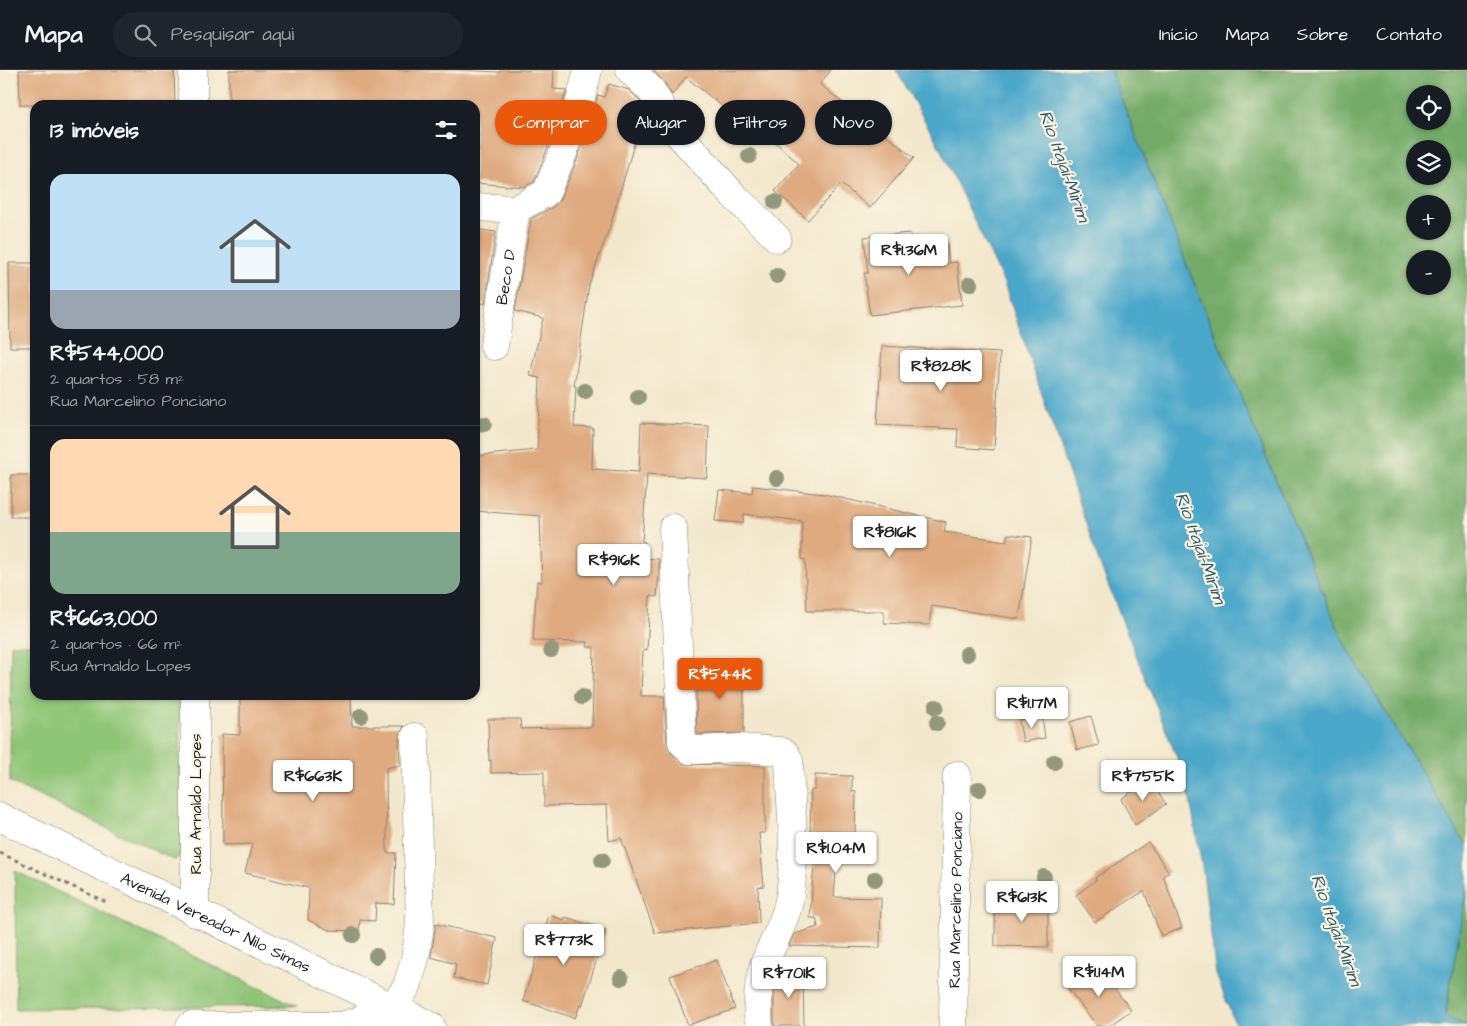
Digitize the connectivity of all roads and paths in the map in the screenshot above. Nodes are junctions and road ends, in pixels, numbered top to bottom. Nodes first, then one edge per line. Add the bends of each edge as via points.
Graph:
1 (193, 70) edge
2 (588, 70) edge
3 (630, 70) edge
4 (193, 100) edge
5 (480, 207) edge
6 (516, 209) junction
7 (777, 238) dead end
8 (494, 346) dead end
9 (673, 528) dead end
10 (195, 700) edge
11 (415, 737) dead end
12 (958, 775) dead end
13 (0, 817) edge
14 (195, 913) junction
15 (389, 1012) edge
16 (190, 1026) edge
17 (431, 1026) edge
18 (759, 1026) edge
19 (953, 1026) edge

1 - 4 street
2 - 6 street via 578,109 546,193
3 - 7 street via 651,90 675,130
5 - 6 street
6 - 8 street, Beco D
9 - 18 street via 682,742 690,750 740,748 780,751 789,760 792,877 784,920 764,966 757,1003
10 - 14 street, Rua Arnaldo Lopes
11 - 15 street via 420,925 407,986
12 - 19 street, Rua Marcelino Ponciano
13 - 14 street, Avenida Vereador Nilo Simas
14 - 15 street, Avenida Vereador Nilo Simas
15 - 16 street via 341,1026
15 - 17 street, Avenida Vereador Nilo Simas

